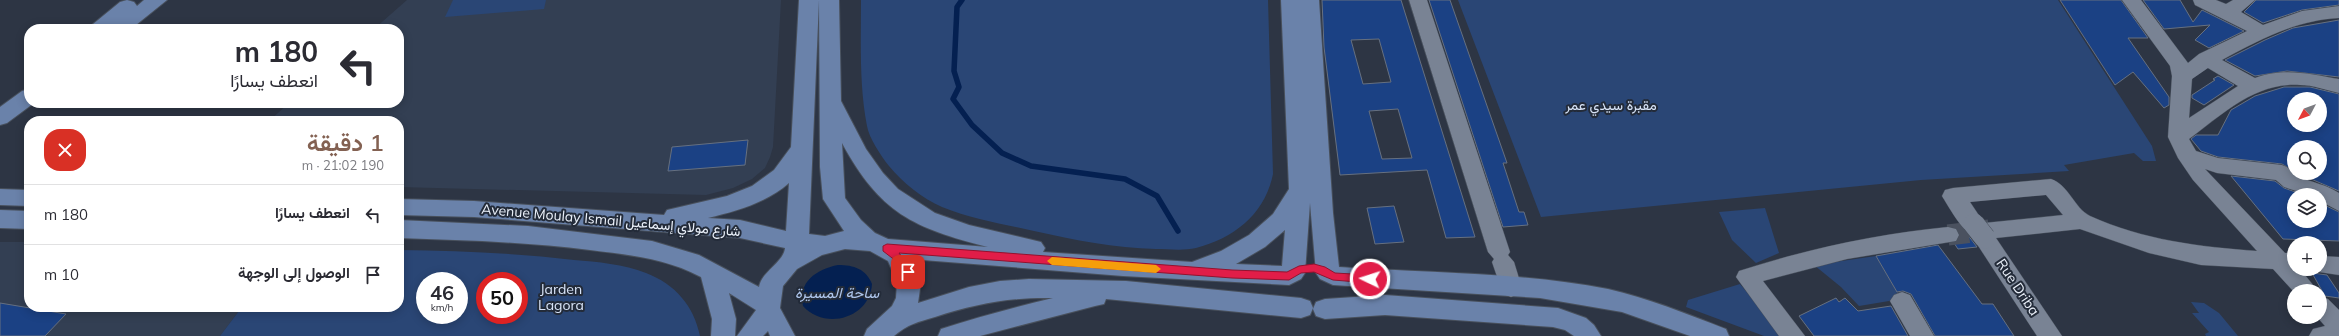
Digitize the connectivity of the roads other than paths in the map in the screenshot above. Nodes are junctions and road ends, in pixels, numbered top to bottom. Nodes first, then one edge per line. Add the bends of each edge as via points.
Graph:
1 (135, 0) edge
2 (157, 0) edge
3 (809, 0) edge
4 (829, 0) edge
5 (1291, 0) edge
6 (1309, 0) edge
7 (1418, 0) edge
8 (2131, 0) edge
9 (2246, 0) edge
10 (2202, 1) dead end
11 (2227, 12) junction
12 (2339, 12) edge
13 (104, 24) edge
14 (125, 24) edge
15 (2264, 33) junction
16 (2206, 59) junction
17 (2182, 76) junction
18 (24, 84) edge
19 (2252, 85) junction
20 (2339, 86) edge
21 (24, 100) edge
22 (0, 101) edge
23 (831, 102) junction
24 (0, 118) edge
25 (2178, 137) junction
26 (800, 149) junction
27 (2194, 167) junction
28 (1300, 188) junction
29 (0, 197) edge
30 (24, 198) edge
31 (2339, 203) edge
32 (404, 207) edge
33 (0, 219) edge
34 (24, 220) edge
35 (2081, 221) junction
36 (640, 222) junction
37 (404, 229) edge
38 (1982, 230) junction
39 (1948, 234) tunnel mouth
40 (877, 245) junction
41 (796, 250) junction
42 (2286, 262) edge
43 (2327, 265) edge
44 (2339, 266) edge
45 (711, 271) junction
46 (1189, 271) junction
47 (1291, 275) junction
48 (1331, 275) junction
49 (1124, 278) junction
50 (2302, 284) edge
51 (1511, 288) junction
52 (1607, 299) junction
53 (1902, 301) dead end
54 (768, 308) junction
55 (1301, 308) junction
56 (1325, 309) junction
57 (2327, 313) edge
58 (896, 320) junction
59 (2339, 326) edge
60 (1586, 332) edge
61 (2339, 334) edge
62 (723, 336) edge
63 (749, 336) edge
64 (783, 336) edge
65 (876, 336) edge
66 (950, 336) edge
67 (1716, 336) edge
68 (1793, 336) edge
69 (1922, 336) edge
70 (2050, 336) edge
71 (2321, 336) edge

1 - 13 main road
2 - 14 main road
3 - 26 main road
4 - 23 main road
5 - 28 main road
6 - 48 main road via 1322,213
7 - 51 street
8 - 17 street via 2179,65
9 - 11 street
10 - 11 street
11 - 15 street
12 - 15 street via 2331,11 2294,20
15 - 16 street
16 - 17 street
16 - 19 street
17 - 25 street
18 - 22 main road
19 - 20 street via 2279,78 2300,78
19 - 25 street
21 - 24 main road
23 - 40 main road via 831,167 834,199 853,226
23 - 49 main road via 862,161 876,180 894,197 924,217 963,233
25 - 27 street
26 - 36 main road via 784,175 763,190 706,211
26 - 41 main road
27 - 31 street via 2199,159 2217,165 2282,173 2292,182 2318,190
27 - 42 street
28 - 46 main road via 1293,205 1261,238 1219,262
28 - 47 main road
29 - 30 main road
32 - 36 main road, Avenue Moulay Ismail شارع مولاي إسماعيل via 474,209
33 - 34 main road
35 - 38 street
35 - 38 street, Rue Driba via 2051,187 1953,196
35 - 42 street via 2149,245 2201,256
36 - 41 main road, Avenue Moulay Ismail شارع مولاي إسماعيل via 740,229
37 - 45 main road, Avenue Moulay Ismail شارع مولاي إسماعيل via 462,230 619,244 678,256
38 - 70 street, Rue Driba
39 - 68 street via 1897,240 1822,255 1747,277
40 - 41 main road via 853,239
40 - 49 main road
40 - 58 main road via 900,259 908,272 910,288 906,304
41 - 54 main road via 771,286
42 - 50 street
43 - 44 street
45 - 54 main road, Avenue Moulay Ismail شارع مولاي إسماعيل
45 - 62 main road via 724,319
46 - 47 main road
46 - 49 main road
47 - 48 main road via 1306,268 1322,270
47 - 55 main road via 1285,290 1293,303
48 - 51 main road
48 - 56 main road via 1340,288 1339,295
49 - 55 main road via 1191,296
49 - 58 main road via 1000,290 970,296
49 - 66 main road
51 - 52 main road
52 - 60 main road
52 - 67 main road via 1637,306
53 - 69 street
54 - 63 main road
54 - 64 main road via 774,326
55 - 56 main road
56 - 60 main road via 1385,305 1553,317 1570,321
57 - 59 street
58 - 65 main road
61 - 71 street

